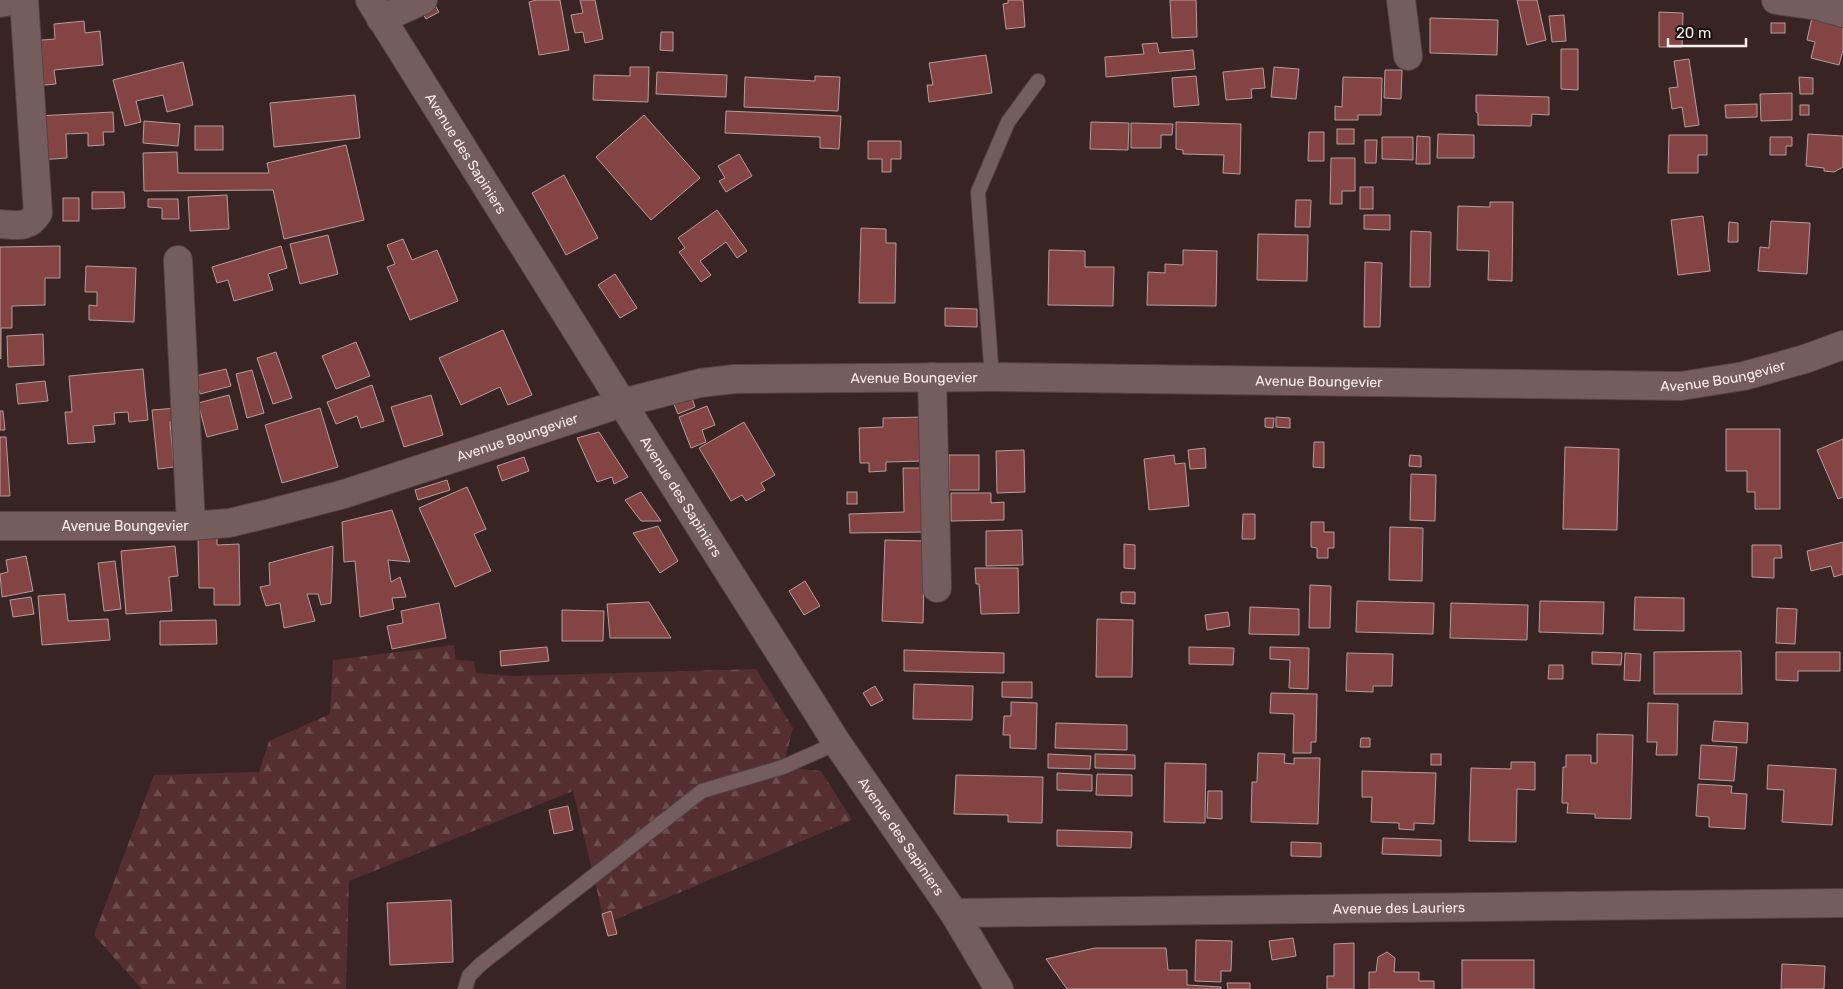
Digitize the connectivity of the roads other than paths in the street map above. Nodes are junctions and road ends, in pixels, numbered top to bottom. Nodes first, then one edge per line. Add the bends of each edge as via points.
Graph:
1 (18, 0) edge
2 (24, 0) edge
3 (423, 0) edge
4 (1401, 0) edge
5 (1776, 0) edge
6 (0, 3) edge
7 (375, 9) edge
8 (1843, 13) edge
9 (1408, 56) dead end
10 (1038, 81) dead end
11 (0, 224) edge
12 (178, 260) dead end
13 (1843, 344) edge
14 (932, 377) junction
15 (992, 377) junction
16 (622, 403) junction
17 (0, 526) edge
18 (191, 526) junction
19 (938, 588) dead end
20 (837, 743) junction
21 (1843, 903) edge
22 (954, 913) junction
23 (465, 989) edge
24 (1000, 989) edge

1 - 6 street
2 - 11 street via 38,213 33,221 24,225
3 - 7 street
4 - 9 street
5 - 8 street
7 - 16 street, Avenue des Sapiniers
10 - 15 lane via 1008,122 978,192
12 - 18 street
13 - 15 street, Avenue Boungevier via 1805,359 1744,376 1681,386
14 - 15 street, Avenue Boungevier
14 - 16 street, Avenue Boungevier via 735,379 700,383
14 - 19 street
16 - 18 street, Avenue Boungevier via 344,494 238,520
16 - 20 street, Avenue des Sapiniers
17 - 18 street, Avenue Boungevier
20 - 22 street, Avenue des Sapiniers
20 - 23 lane via 783,767 702,791 481,964 469,976
21 - 22 street, Avenue des Lauriers
22 - 24 street, Avenue des Sapiniers

